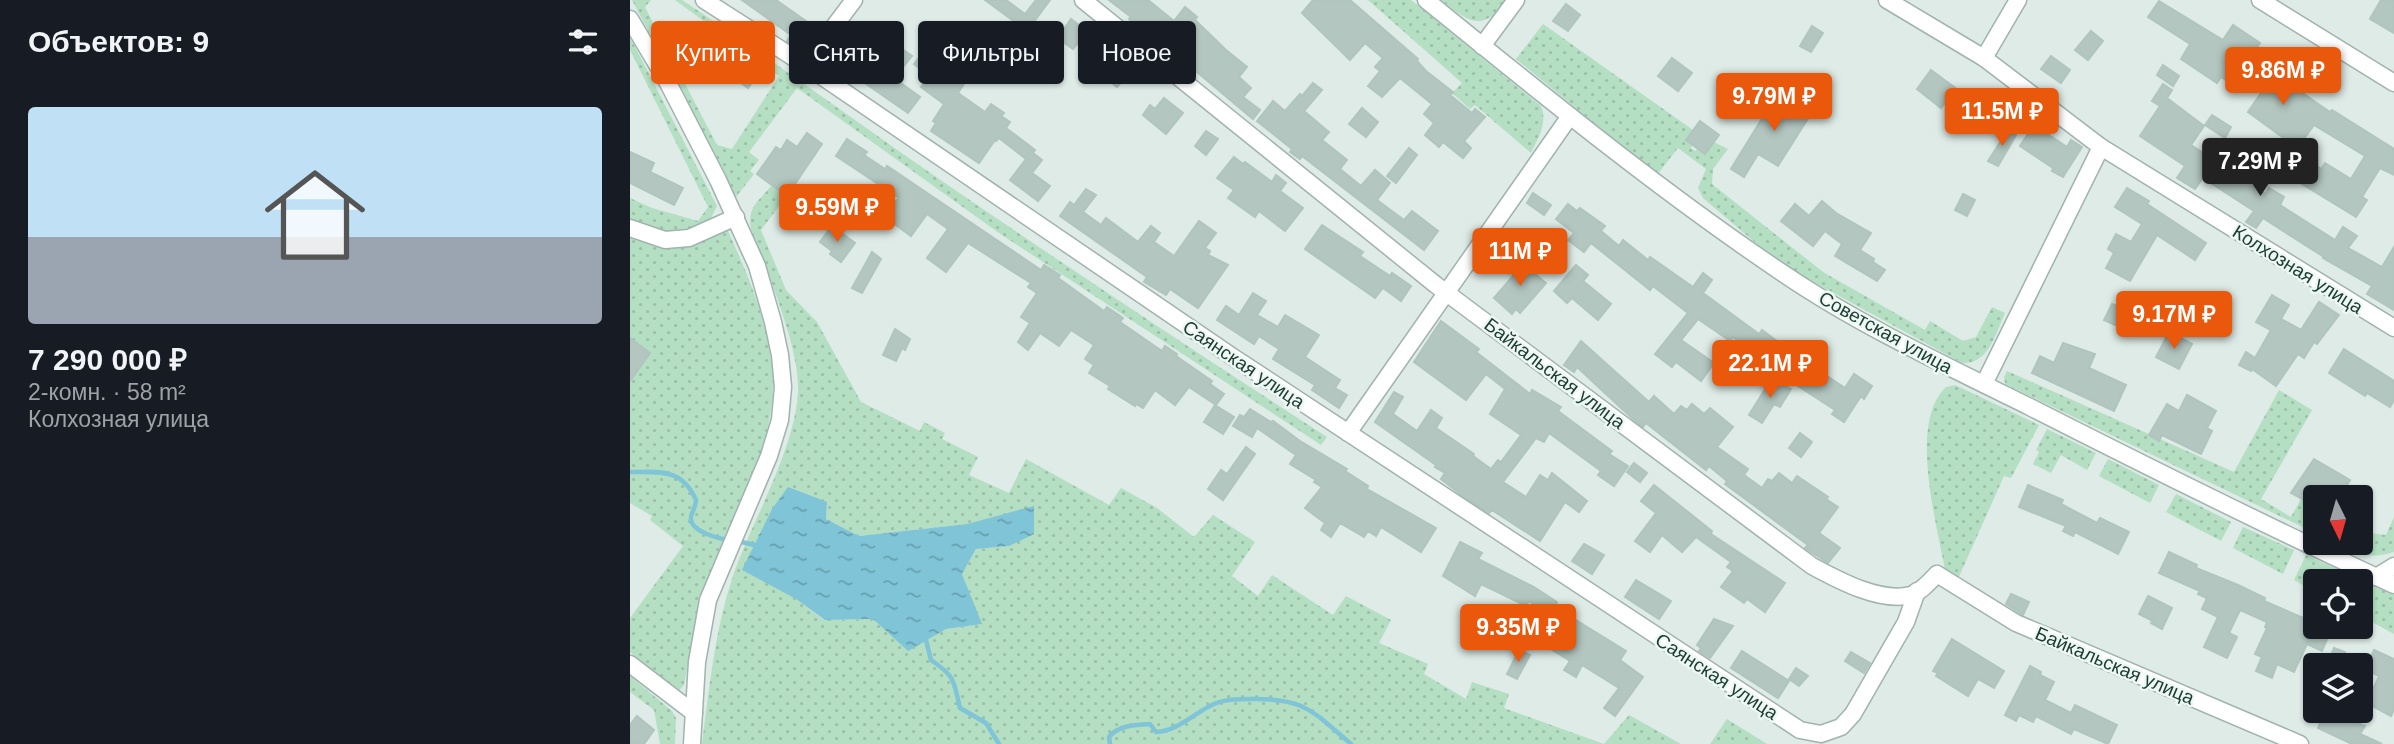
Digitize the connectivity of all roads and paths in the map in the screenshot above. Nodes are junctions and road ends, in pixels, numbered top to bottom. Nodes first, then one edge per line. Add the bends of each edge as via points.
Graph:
1 (705, 0) edge
2 (854, 0) edge
3 (1083, 0) edge
4 (1426, 0) edge
5 (1516, 0) edge
6 (1887, 0) edge
7 (2018, 0) edge
8 (2260, 0) edge
9 (630, 19) edge
10 (838, 21) edge
11 (1482, 46) junction
12 (789, 55) edge
13 (1984, 58) junction
14 (2394, 83) edge
15 (833, 84) edge
16 (1570, 116) junction
17 (2101, 147) junction
18 (736, 217) junction
19 (630, 228) edge
20 (1447, 292) junction
21 (2394, 328) edge
22 (1984, 384) junction
23 (1348, 433) junction
24 (2394, 566) edge
25 (2376, 576) junction
26 (2394, 585) edge
27 (1917, 591) junction
28 (630, 664) edge
29 (694, 713) junction
30 (692, 744) edge
31 (2300, 744) edge

1 - 12 street, Саянская улица
2 - 10 street
3 - 20 street, Байкальская улица
4 - 11 street, Советская улица
5 - 11 street
6 - 13 street, Колхозная улица
7 - 13 street
8 - 14 street
9 - 18 street
11 - 16 street, Советская улица
13 - 17 street, Колхозная улица
15 - 23 street, Саянская улица
16 - 20 street
16 - 22 street, Советская улица via 1786,275
17 - 21 street, Колхозная улица
17 - 22 street
18 - 19 street via 689,238 665,240
18 - 29 street via 757,266 773,322 783,387 780,420 748,510 708,600
20 - 23 street
20 - 27 street, Байкальская улица via 1812,566 1847,585 1882,595
22 - 25 street, Советская улица
23 - 27 street, Саянская улица via 1800,730 1821,734 1840,727 1853,715 1906,622
24 - 25 street
25 - 26 street, Советская улица
27 - 31 street, Байкальская улица via 1937,574 2016,623
28 - 29 street
29 - 30 street

